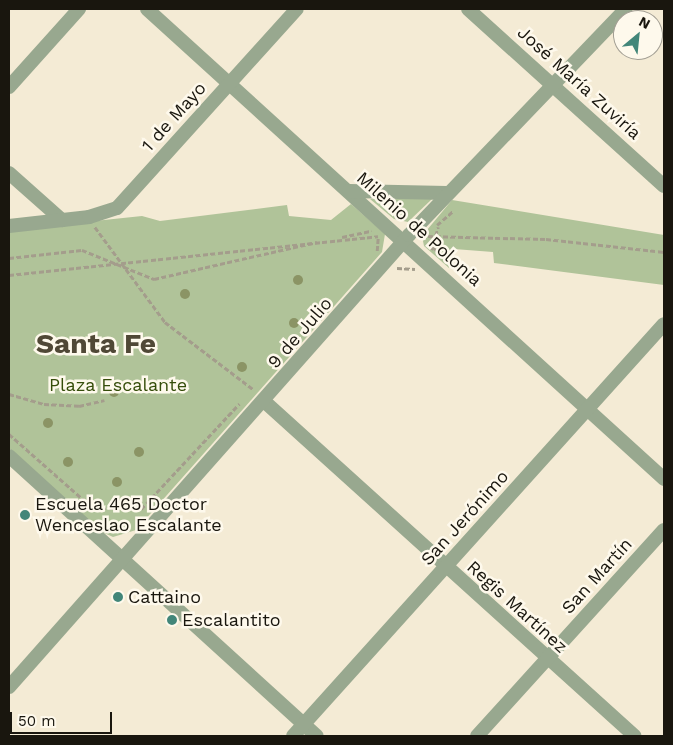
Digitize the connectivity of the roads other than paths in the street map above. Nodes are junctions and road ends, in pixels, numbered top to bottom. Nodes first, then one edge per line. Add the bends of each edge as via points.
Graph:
1 (79, 9) edge
2 (147, 9) edge
3 (297, 9) edge
4 (468, 9) edge
5 (626, 9) edge
6 (229, 84) junction
7 (553, 85) junction
8 (9, 87) edge
9 (9, 173) edge
10 (664, 186) edge
11 (349, 191) junction
12 (447, 194) junction
13 (62, 220) junction
14 (9, 226) edge
15 (404, 237) junction
16 (664, 324) edge
17 (265, 402) junction
18 (588, 409) junction
19 (9, 456) edge
20 (664, 479) edge
21 (664, 530) edge
22 (123, 561) junction
23 (446, 568) junction
24 (547, 660) junction
25 (9, 687) edge
26 (304, 724) junction
27 (293, 736) edge
28 (317, 736) edge
29 (477, 736) edge
30 (635, 736) edge

1 - 8 street
2 - 6 street, Milenio de Polonia
3 - 6 street, 1 de Mayo
4 - 7 street, José María Zuviría
5 - 7 street, 9 de Julio
6 - 11 street, Milenio de Polonia
6 - 13 street, 1 de Mayo via 122,204 89,217
7 - 10 street, José María Zuviría
7 - 12 street, 9 de Julio
9 - 13 street
11 - 12 street
11 - 15 street, Milenio de Polonia
12 - 15 street, 9 de Julio
13 - 14 street, 1 de Mayo
15 - 17 street, 9 de Julio
15 - 18 street, Milenio de Polonia
16 - 18 street, San Jerónimo
17 - 22 street, 9 de Julio
17 - 23 street, Regis Martínez
18 - 20 street, Milenio de Polonia
18 - 23 street, San Jerónimo
19 - 22 street
21 - 24 street, San Martín
22 - 25 street, 9 de Julio
22 - 26 street
23 - 24 street, Regis Martínez
23 - 26 street, San Jerónimo
24 - 29 street, San Martín
24 - 30 street, Regis Martínez
26 - 27 street, San Jerónimo
26 - 28 street

